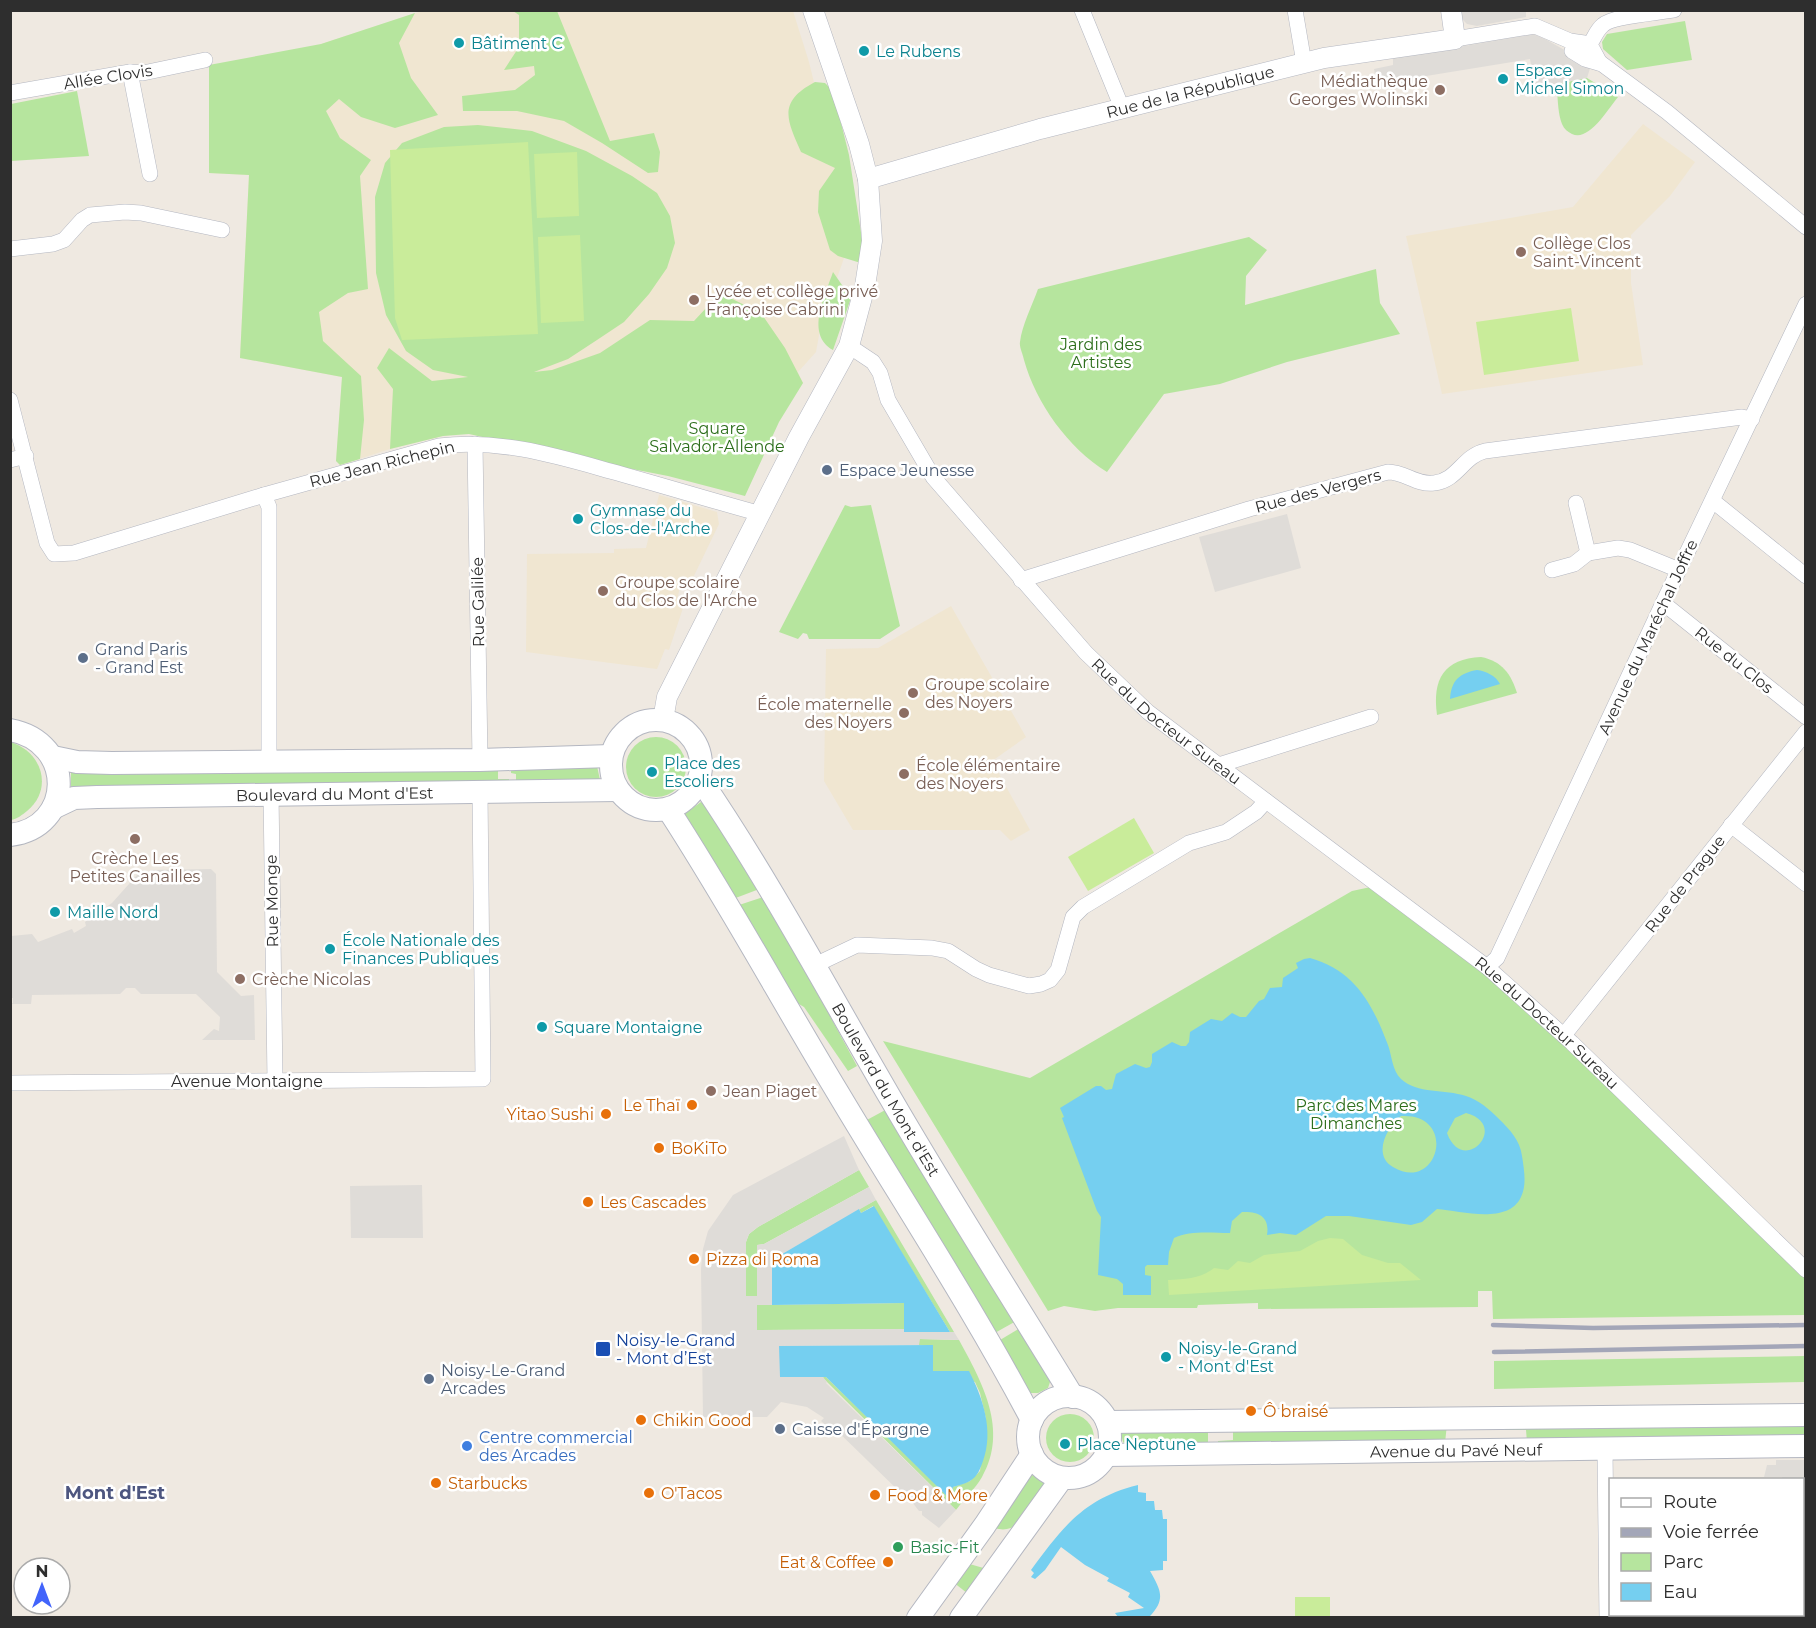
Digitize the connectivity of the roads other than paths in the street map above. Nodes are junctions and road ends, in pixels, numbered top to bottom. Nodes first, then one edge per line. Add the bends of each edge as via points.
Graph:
1 (813, 10) edge
2 (1082, 10) edge
3 (1295, 10) edge
4 (1451, 10) edge
5 (1674, 10) edge
6 (1554, 35) junction
7 (1455, 39) junction
8 (1589, 46) junction
9 (1572, 51) junction
10 (205, 60) dead end
11 (1304, 63) junction
12 (1600, 63) junction
13 (130, 72) junction
14 (10, 93) edge
15 (1122, 108) junction
16 (150, 174) dead end
17 (868, 179) junction
18 (1806, 227) edge
19 (222, 230) dead end
20 (10, 249) edge
21 (1806, 304) edge
22 (849, 346) junction
23 (10, 400) edge
24 (1752, 419) junction
25 (475, 444) junction
26 (18, 458) edge
27 (264, 495) junction
28 (1713, 501) junction
29 (1576, 503) dead end
30 (760, 514) junction
31 (1588, 553) junction
32 (1552, 570) dead end
33 (1678, 570) junction
34 (1806, 576) edge
35 (1021, 580) junction
36 (1663, 603) junction
37 (1371, 717) dead end
38 (1806, 717) edge
39 (663, 720) junction
40 (10, 730) edge
41 (1806, 732) edge
42 (611, 756) junction
43 (53, 757) junction
44 (480, 760) junction
45 (269, 762) junction
46 (1219, 765) junction
47 (700, 779) junction
48 (618, 790) junction
49 (480, 792) junction
50 (271, 793) junction
51 (1266, 801) junction
52 (53, 808) junction
53 (668, 809) junction
54 (1731, 825) junction
55 (10, 835) edge
56 (1806, 884) edge
57 (815, 965) junction
58 (1487, 967) junction
59 (1563, 1035) junction
60 (275, 1081) junction
61 (10, 1083) edge
62 (1806, 1270) edge
63 (1073, 1396) junction
64 (1806, 1414) edge
65 (1032, 1420) junction
66 (1107, 1422) junction
67 (1806, 1446) edge
68 (1605, 1450) junction
69 (1032, 1454) junction
70 (1106, 1455) junction
71 (1062, 1478) junction
72 (918, 1617) edge
73 (961, 1617) edge
74 (1607, 1617) edge

1 - 17 street
2 - 15 street
3 - 11 street
4 - 7 street
5 - 8 street via 1605,22
6 - 7 street, Rue de la République via 1528,26
6 - 8 street, Rue de la République
6 - 9 street, Rue de la République via 1564,48
7 - 11 street, Rue de la République
8 - 9 street via 1581,52
8 - 12 street
9 - 12 street, Rue de la République
10 - 13 street, Allée Clovis via 143,73
11 - 15 street, Rue de la République
12 - 18 street via 1667,112
13 - 14 street, Allée Clovis
13 - 16 street
15 - 17 street, Rue de la République
17 - 22 street via 872,253
19 - 20 street via 141,213 90,215 64,240
21 - 24 street, Avenue du Maréchal Joffre
22 - 30 street
22 - 35 street, Rue du Docteur Sureau via 873,362 888,400 933,477
23 - 26 street
24 - 28 street, Avenue du Maréchal Joffre
24 - 35 street, Rue des Vergers via 1743,417 1475,454 1449,479 1436,483 1388,471
25 - 27 street, Rue Jean Richepin via 439,446
25 - 30 street, Rue Jean Richepin via 543,453
25 - 44 street, Rue Galilée
26 - 27 street, Rue Jean Richepin via 54,554 74,553
27 - 45 street via 269,507
28 - 33 street, Avenue du Maréchal Joffre
28 - 34 street
29 - 31 street
30 - 39 street via 667,697
31 - 32 street via 1574,564
31 - 33 street via 1630,550
33 - 36 street, Avenue du Maréchal Joffre
35 - 46 street, Rue du Docteur Sureau via 1086,653 1148,712
36 - 38 street, Rue du Clos
36 - 58 street, Avenue du Maréchal Joffre via 1497,958
37 - 46 street
39 - 42 main road via 645,721 630,728 618,740
39 - 47 main road via 678,725 694,741 702,764
40 - 43 main road via 28,734
41 - 54 street, Rue de Prague
42 - 44 main road, Boulevard du Mont d'Est
42 - 48 main road via 611,774
43 - 45 main road, Boulevard du Mont d'Est via 78,762
43 - 52 main road via 59,791
44 - 45 main road, Boulevard du Mont d'Est
46 - 51 street, Rue du Docteur Sureau
47 - 53 main road via 693,793
47 - 57 main road, Boulevard du Mont d'Est
48 - 49 main road, Boulevard du Mont d'Est
48 - 53 main road via 640,808
49 - 50 main road, Boulevard du Mont d'Est
49 - 60 street, Avenue Montaigne via 483,1079
50 - 52 main road, Boulevard du Mont d'Est via 74,798
50 - 60 street, Rue Monge
51 - 57 street via 1226,832 1189,843 1083,907 1072,916 1058,970 1041,984 1029,986 989,975 948,951 932,948 857,945
51 - 58 street, Rue du Docteur Sureau
52 - 55 main road via 29,831
53 - 65 main road via 987,1336
54 - 56 street
54 - 59 street, Rue de Prague
57 - 63 main road, Boulevard du Mont d'Est via 902,1118
58 - 59 street, Rue du Docteur Sureau
59 - 62 street, Rue du Docteur Sureau
60 - 61 street, Avenue Montaigne
63 - 65 main road via 1048,1402
63 - 66 main road via 1091,1402
64 - 66 main road, Avenue du Pavé Neuf
65 - 69 main road
66 - 70 main road via 1110,1444
67 - 68 main road, Avenue du Pavé Neuf
68 - 70 main road, Avenue du Pavé Neuf
68 - 74 street
69 - 71 main road via 1039,1465
69 - 72 main road
70 - 71 main road via 1092,1472
71 - 73 main road

